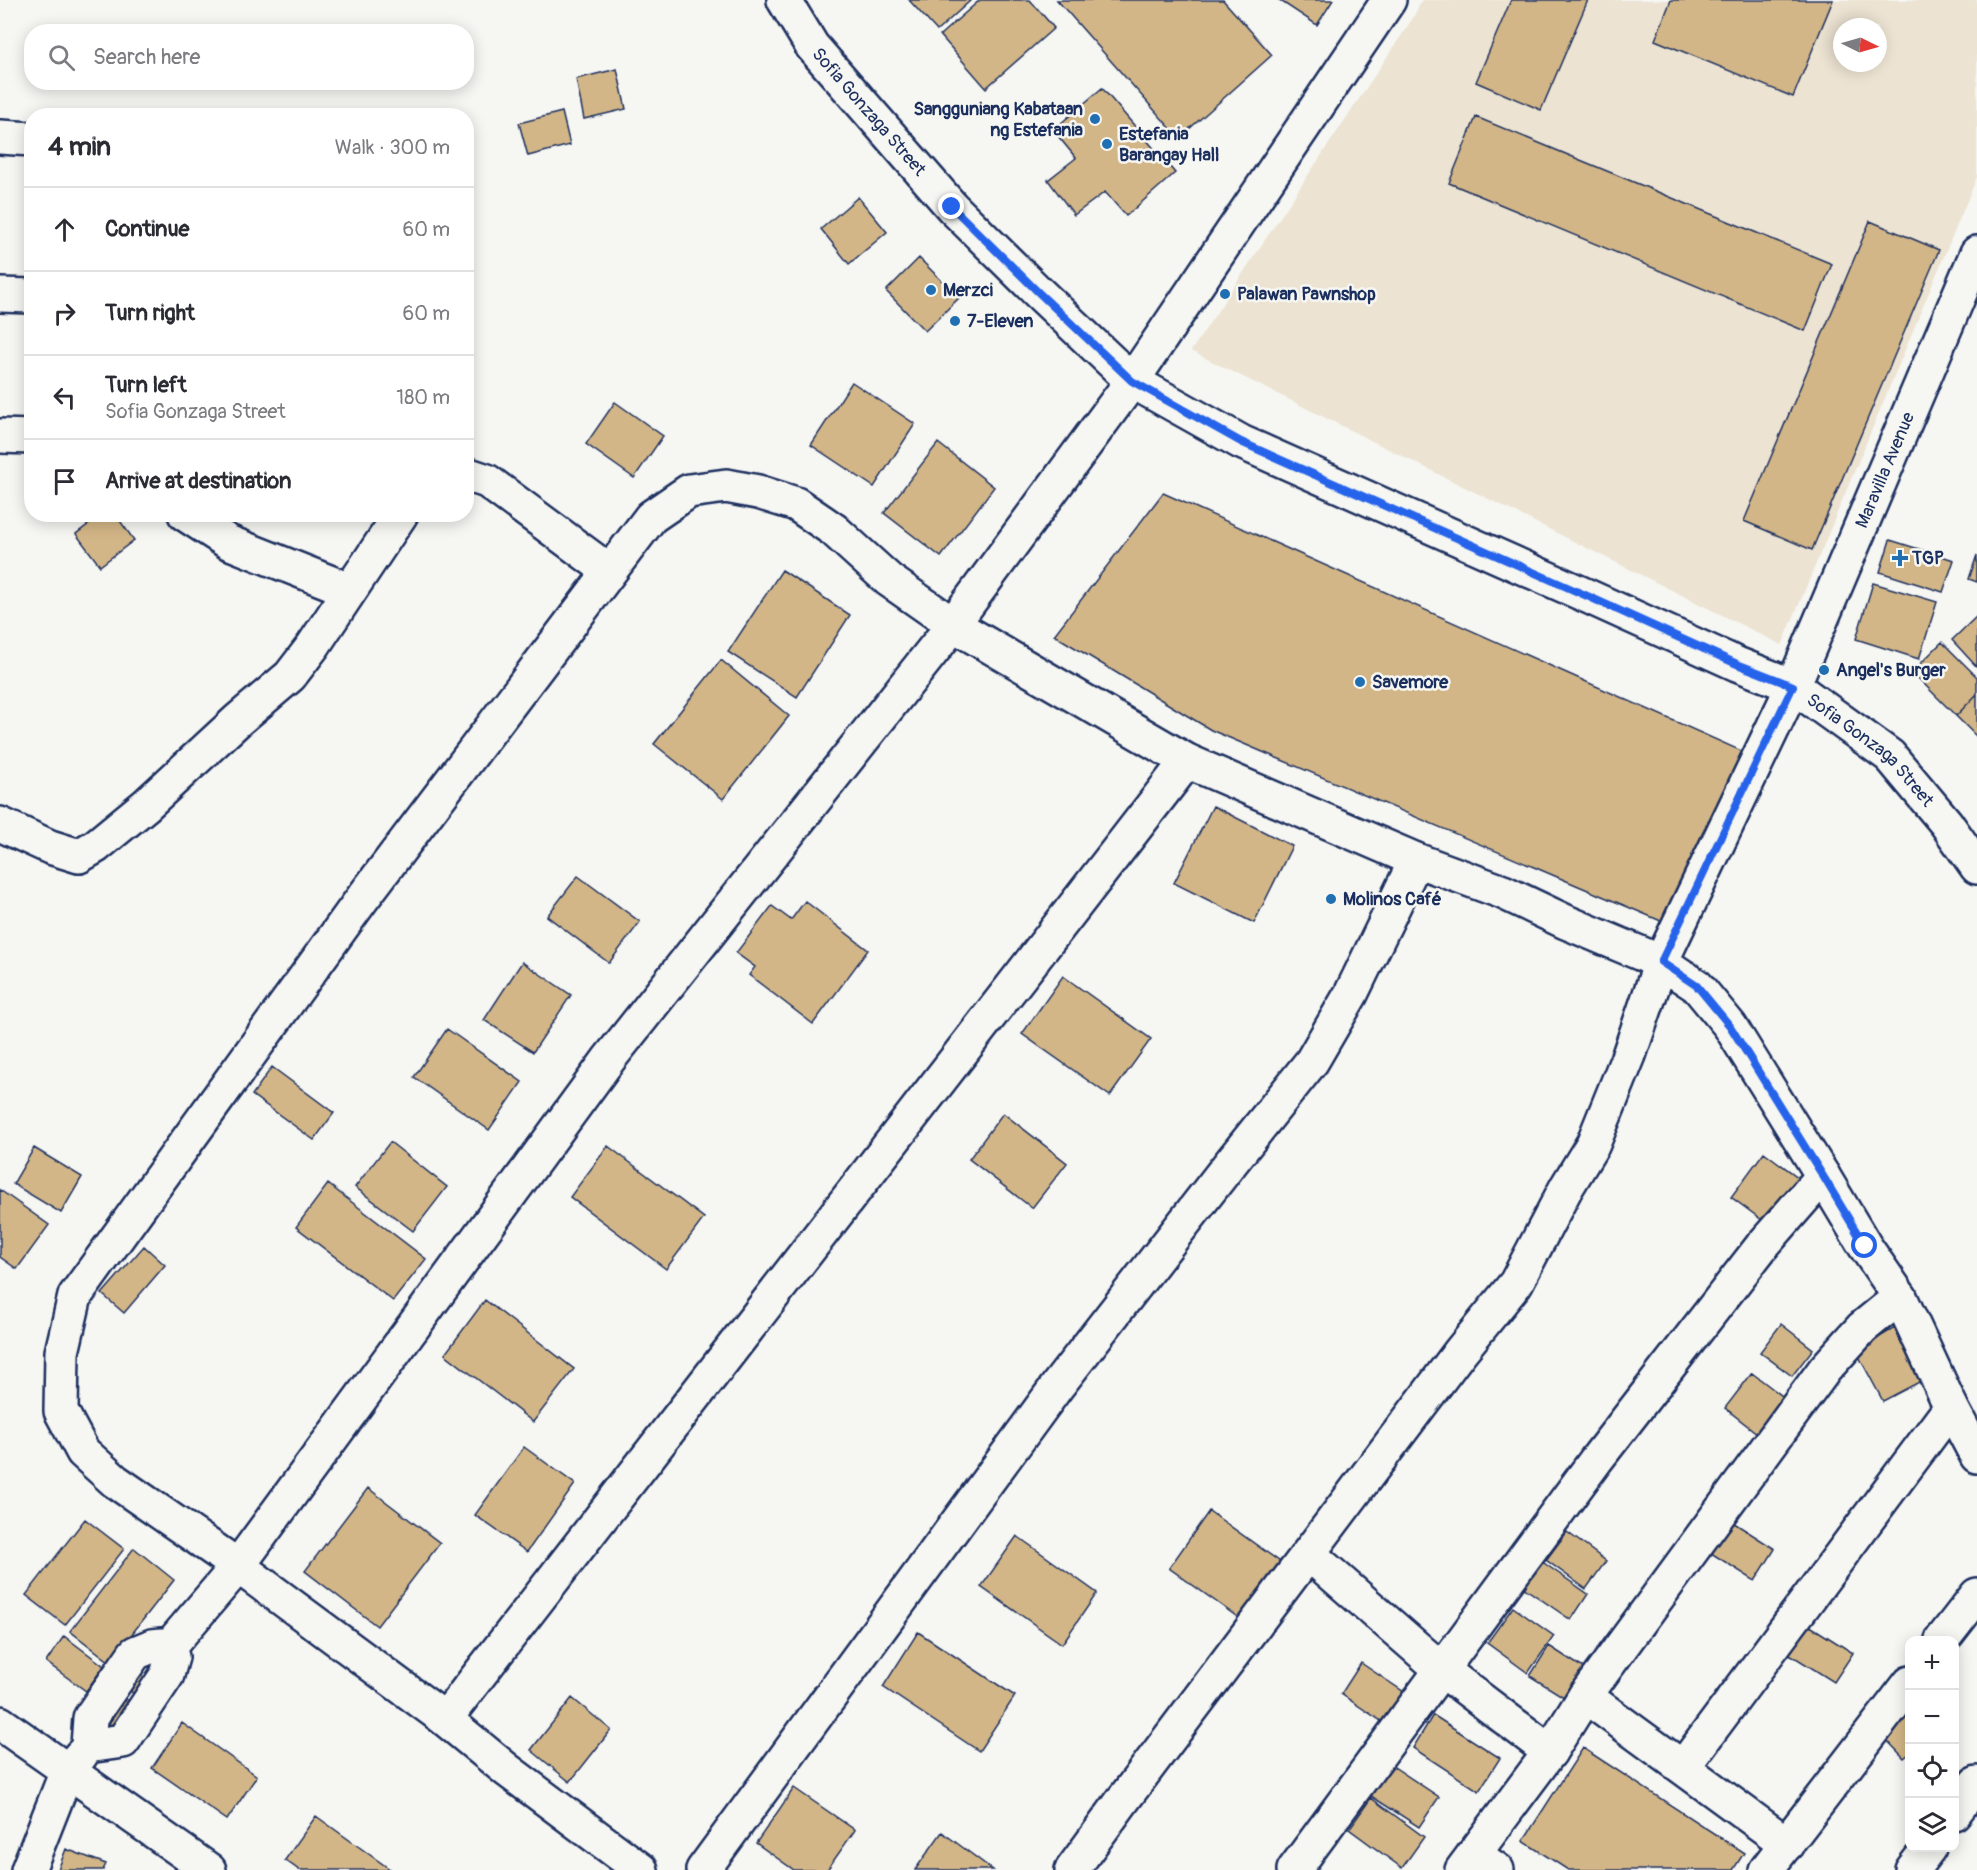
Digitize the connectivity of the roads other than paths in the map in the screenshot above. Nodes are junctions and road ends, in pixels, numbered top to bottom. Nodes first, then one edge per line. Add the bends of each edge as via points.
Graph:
1 (784, 0) edge
2 (1389, 0) edge
3 (0, 137) edge
4 (24, 138) edge
5 (1977, 253) edge
6 (0, 295) edge
7 (24, 296) edge
8 (1132, 381) junction
9 (0, 436) edge
10 (24, 437) edge
11 (474, 477) edge
12 (197, 522) edge
13 (396, 522) edge
14 (609, 571) junction
15 (349, 590) junction
16 (952, 624) junction
17 (1793, 686) junction
18 (1187, 761) junction
19 (0, 824) edge
20 (1416, 860) junction
21 (1977, 867) edge
22 (1661, 962) junction
23 (1823, 1176) junction
24 (1900, 1297) junction
25 (1951, 1407) junction
26 (1977, 1456) edge
27 (1309, 1554) junction
28 (238, 1566) junction
29 (1977, 1596) edge
30 (1946, 1636) edge
31 (1442, 1670) junction
32 (1905, 1689) edge
33 (1585, 1696) junction
34 (445, 1719) junction
35 (0, 1723) edge
36 (1550, 1752) junction
37 (1683, 1767) junction
38 (68, 1771) junction
39 (1977, 1783) edge
40 (1959, 1806) edge
41 (1786, 1844) junction
42 (1926, 1852) edge
43 (1478, 1865) edge
44 (28, 1870) edge
45 (209, 1870) edge
46 (641, 1870) edge
47 (704, 1870) edge
48 (1072, 1870) edge
49 (1294, 1870) edge
50 (1766, 1870) edge
51 (1912, 1870) edge

1 - 8 street, Sofia Gonzaga Street via 812,46 952,207
2 - 8 street
3 - 4 street
5 - 17 street, Maravilla Avenue
6 - 7 street
8 - 16 street
8 - 17 street, Sofia Gonzaga Street via 1241,442
9 - 10 street
11 - 14 street via 487,482
12 - 15 street via 228,542
13 - 15 street
14 - 16 street via 651,516 689,491 726,486 796,504
14 - 28 street via 362,899 75,1296 62,1352 61,1411 83,1452 115,1481
15 - 19 street via 290,676 96,846 79,856
16 - 18 street
16 - 28 street via 609,1059
17 - 21 street, Sofia Gonzaga Street via 1890,756
17 - 22 street, Maravilla Avenue
18 - 20 street
18 - 34 street
20 - 22 street via 1503,892
20 - 47 street via 1351,994 1312,1061 1058,1385
22 - 23 street via 1697,986 1730,1026
22 - 27 street, Maravilla Avenue via 1593,1144 1516,1283
23 - 24 street
23 - 31 street via 1762,1246 1596,1460
24 - 25 street
24 - 33 street via 1862,1328 1825,1369
25 - 26 street
25 - 37 street
27 - 31 street
27 - 48 street, Maravilla Avenue
28 - 34 street
28 - 38 street via 168,1648 152,1646 135,1653 90,1718 87,1746
29 - 30 street
31 - 36 street
31 - 49 street
32 - 41 street
33 - 36 street
33 - 37 street
34 - 46 street
35 - 38 street
36 - 43 street
37 - 41 street
38 - 44 street
38 - 45 street
39 - 40 street
41 - 50 street
42 - 51 street

